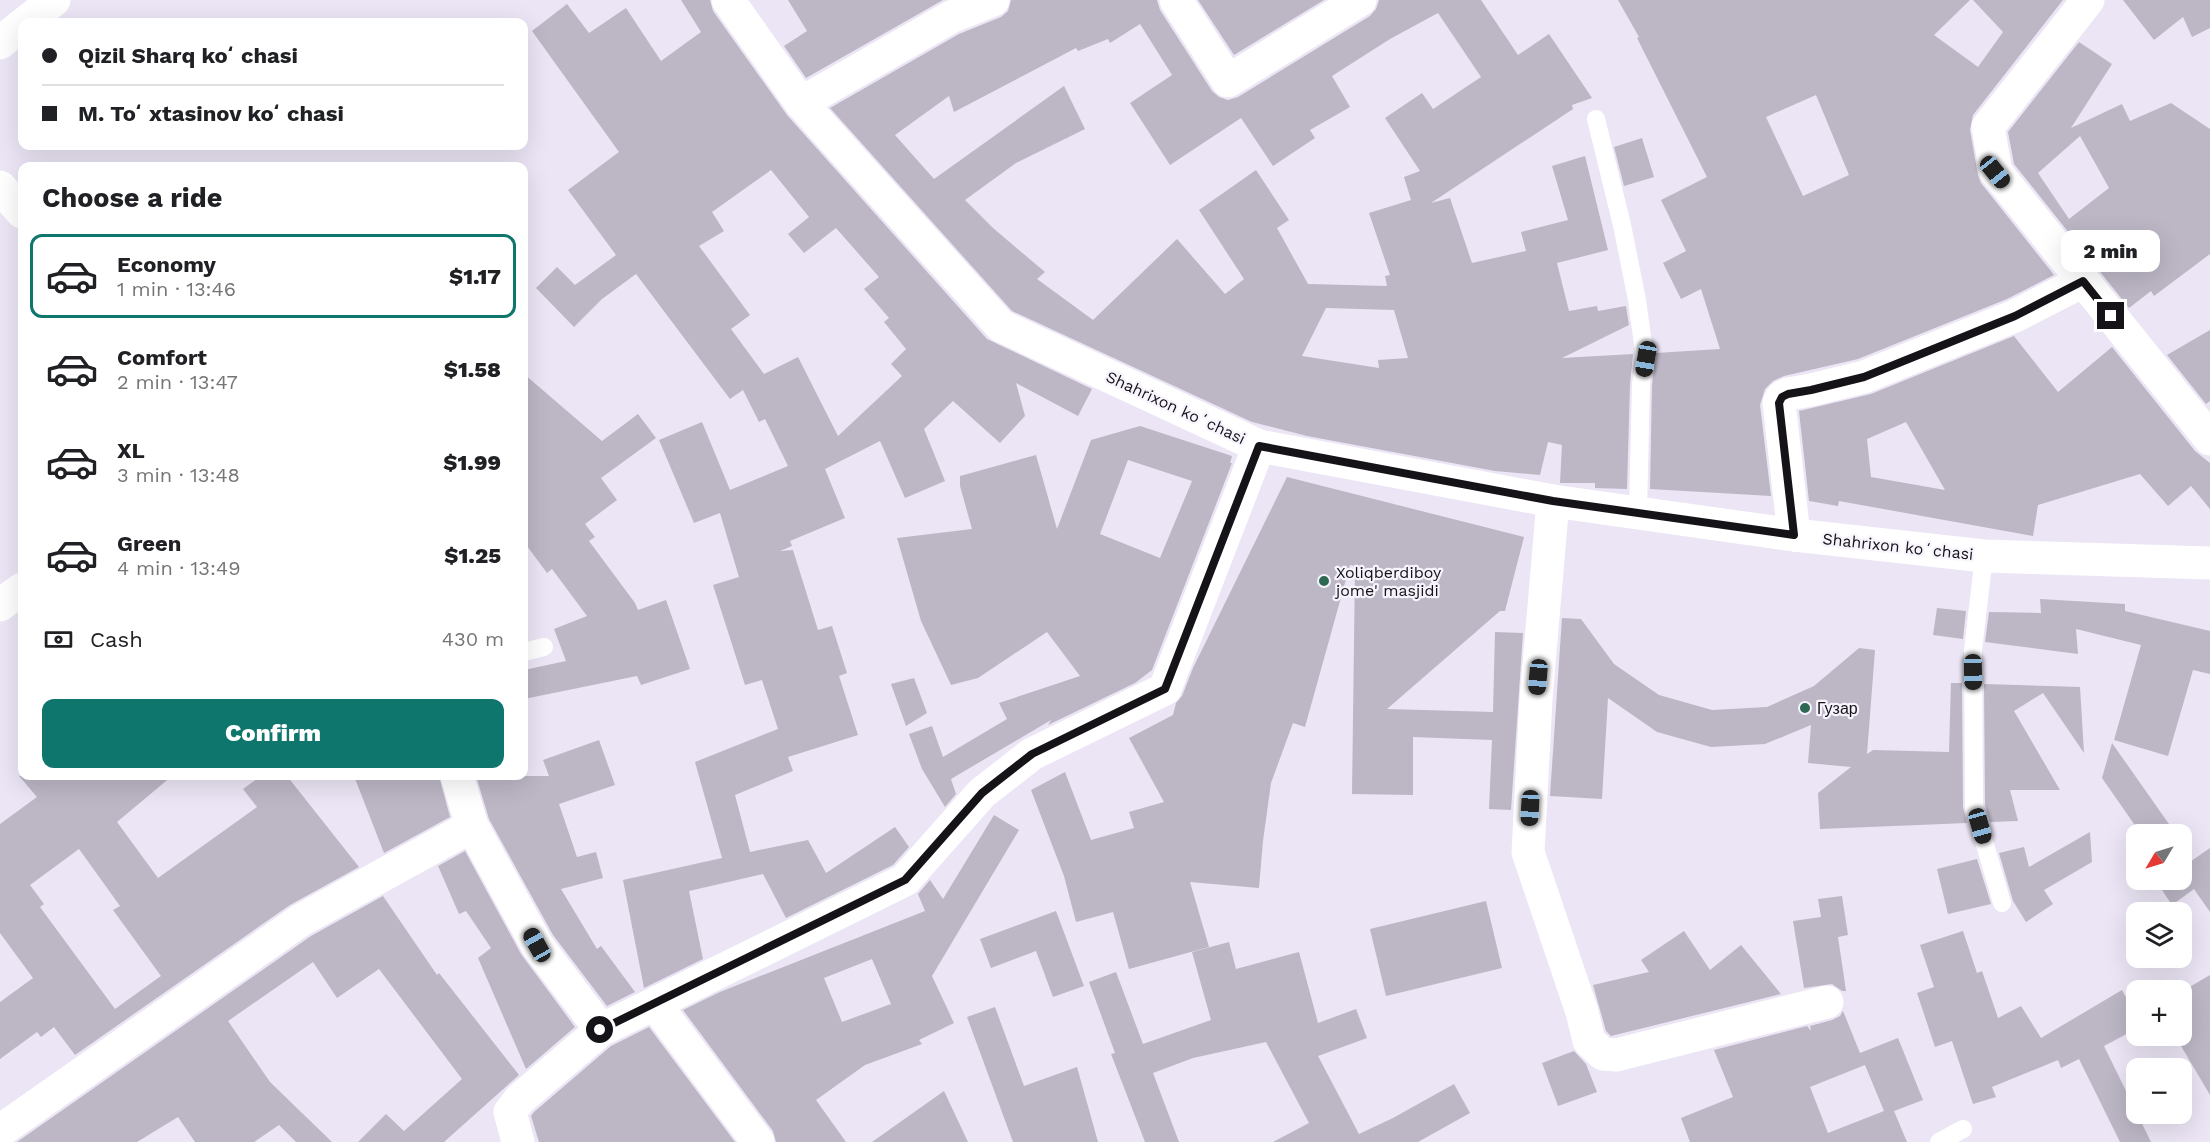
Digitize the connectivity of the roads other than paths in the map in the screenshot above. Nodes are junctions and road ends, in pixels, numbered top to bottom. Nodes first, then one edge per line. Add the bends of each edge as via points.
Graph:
1 (54, 0) edge
2 (728, 0) edge
3 (993, 0) edge
4 (1176, 0) edge
5 (1360, 0) edge
6 (2088, 0) edge
7 (31, 18) edge
8 (18, 29) edge
9 (0, 44) edge
10 (801, 103) junction
11 (1596, 119) dead end
12 (0, 187) edge
13 (18, 207) edge
14 (2083, 281) junction
15 (2210, 440) edge
16 (1259, 446) junction
17 (1553, 501) junction
18 (1638, 513) junction
19 (1794, 535) junction
20 (1984, 556) junction
21 (2210, 563) edge
22 (18, 592) edge
23 (0, 605) edge
24 (544, 646) dead end
25 (528, 651) edge
26 (458, 780) edge
27 (472, 826) junction
28 (2001, 903) dead end
29 (1827, 1002) dead end
30 (655, 1004) junction
31 (600, 1030) junction
32 (1962, 1129) dead end
33 (0, 1131) edge
34 (518, 1142) edge
35 (758, 1142) edge
36 (1939, 1142) edge

1 - 7 street
2 - 10 street, Shahrixon koʻchasi
3 - 10 street via 951,17
4 - 5 street via 1228,81
6 - 14 street via 1988,127 1995,172
8 - 9 street
10 - 16 street, Shahrixon koʻchasi via 1001,326
11 - 18 lane via 1624,236 1646,359 1641,384
12 - 13 street
14 - 15 street
14 - 19 street via 2015,316 1864,377 1782,397 1779,403
16 - 17 street, Shahrixon koʻchasi
16 - 30 street via 1165,689 1032,754 982,793 905,880
17 - 18 street, Shahrixon koʻchasi
17 - 29 street via 1528,852 1589,1041 1603,1054 1616,1055
18 - 19 street, Shahrixon koʻchasi
19 - 20 street, Shahrixon koʻchasi
20 - 21 street, Shahrixon koʻchasi
20 - 28 lane via 1973,650 1974,807
22 - 23 street
24 - 25 lane
26 - 27 street
27 - 31 street via 537,945
27 - 33 street via 301,920
30 - 31 street
30 - 35 street
31 - 34 street via 510,1112
32 - 36 lane

